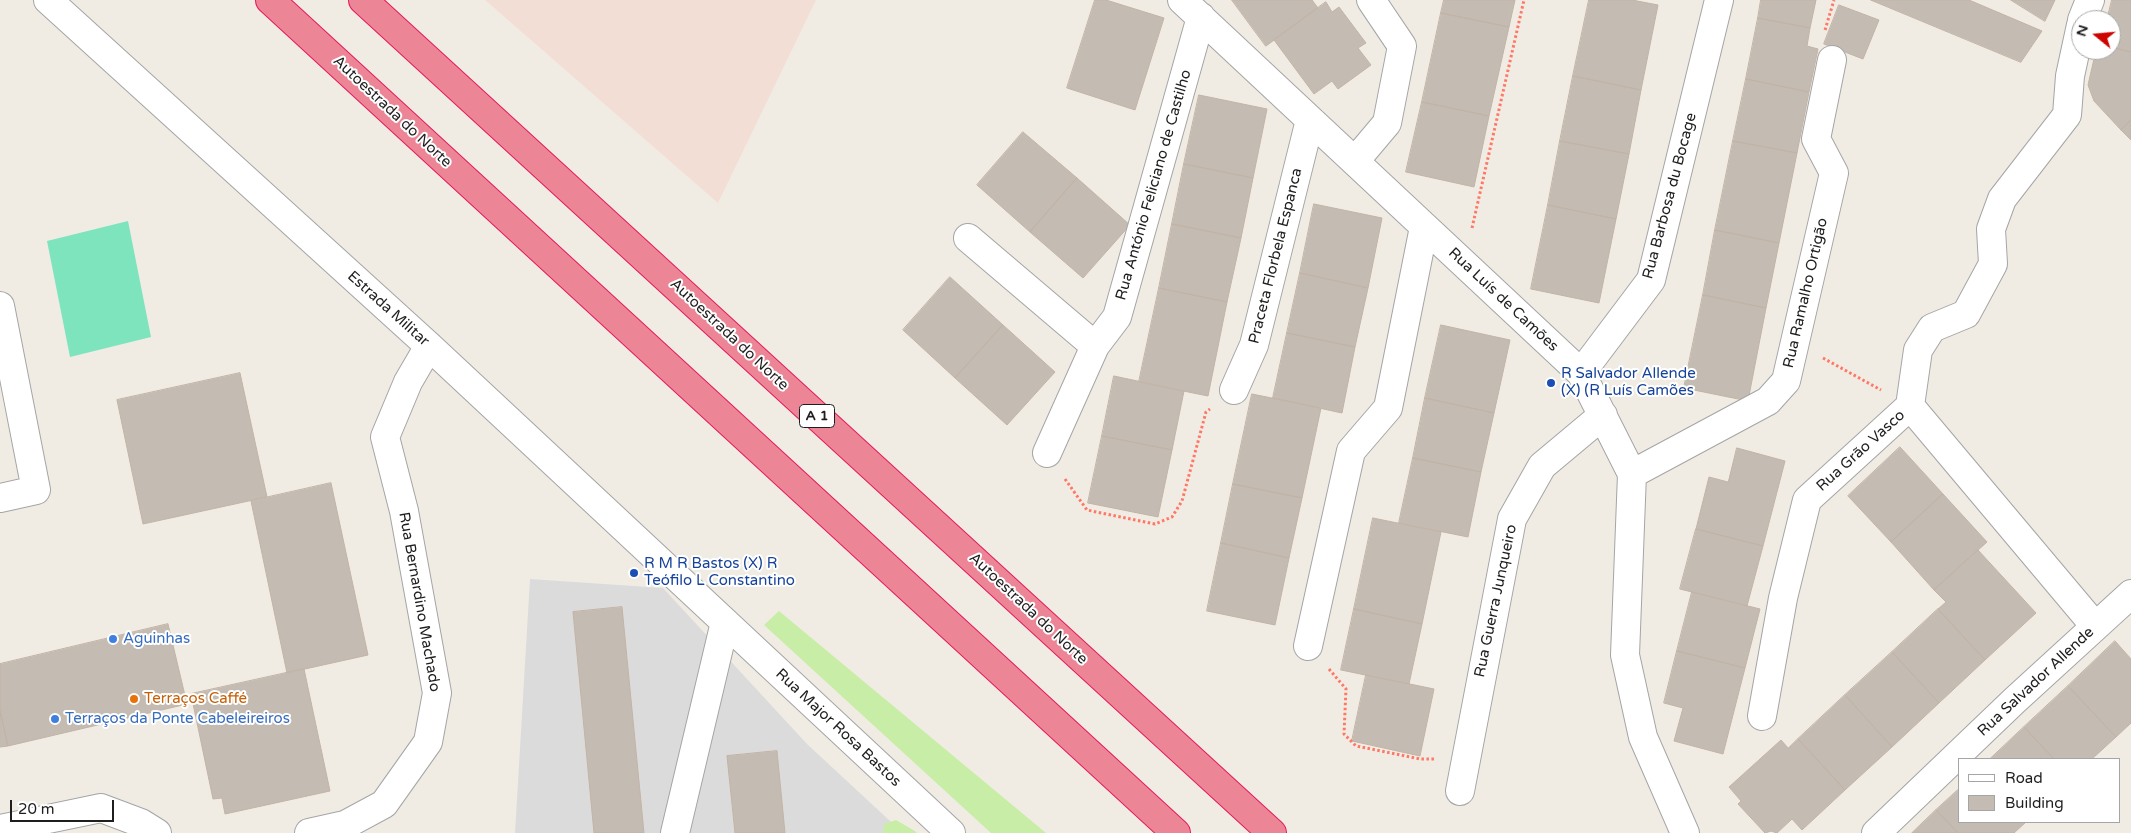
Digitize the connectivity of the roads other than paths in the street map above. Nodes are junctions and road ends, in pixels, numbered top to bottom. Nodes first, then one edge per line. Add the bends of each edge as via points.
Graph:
1 (48, 0) edge
2 (270, 0) edge
3 (363, 0) edge
4 (1371, 0) edge
5 (1719, 0) edge
6 (1192, 9) edge
7 (1832, 60) dead end
8 (2074, 60) edge
9 (1310, 120) junction
10 (1355, 161) junction
11 (1424, 227) junction
12 (968, 238) dead end
13 (0, 306) edge
14 (429, 346) junction
15 (1095, 346) junction
16 (1581, 373) junction
17 (1234, 390) road end
18 (1910, 406) junction
19 (1603, 415) junction
20 (1047, 453) road end
21 (1632, 474) junction
22 (0, 498) edge
23 (2131, 594) edge
24 (724, 622) junction
25 (2095, 626) junction
26 (1308, 646) road end
27 (1762, 716) dead end
28 (1460, 791) dead end
29 (0, 829) edge
30 (157, 833) edge
31 (309, 833) edge
32 (675, 833) edge
33 (952, 833) edge
34 (1176, 833) edge
35 (1272, 833) edge
36 (1685, 833) edge
37 (1876, 833) edge

1 - 14 street, Estrada Militar
2 - 34 highway, Autoestrada do Norte
3 - 35 highway, Autoestrada do Norte / A 1
4 - 10 street via 1402,46 1387,123
5 - 16 street, Rua Barbosa du Bocage via 1651,280
6 - 9 street, Rua Luís de Camões
6 - 15 street, Rua António Feliciano de Castilho via 1117,317
7 - 21 street, Rua Ramalho Ortigão via 1816,139 1834,172 1786,381 1768,401
8 - 18 street via 2067,114 2002,199 1991,229 1994,264 1966,314 1932,328 1918,350
9 - 10 street, Rua Luís de Camões
9 - 17 street, Praceta Florbela Espanca via 1254,345
10 - 11 street, Rua Luís de Camões
11 - 16 street, Rua Luís de Camões
11 - 26 street via 1388,408 1351,451
12 - 15 street
13 - 22 street via 36,490
14 - 24 street, Estrada Militar
14 - 31 street, Rua Bernardino Machado via 408,382 385,437 404,511 437,692 428,742 384,804 345,825
15 - 20 street, Rua António Feliciano de Castilho
16 - 19 street, Rua Luís de Camões
18 - 25 street, Rua Grão Vasco
18 - 27 street, Rua Grão Vasco via 1807,500 1783,598
19 - 21 street, Rua Luís de Camões
19 - 28 street, Rua Guerra Junqueiro via 1542,466 1512,519
21 - 36 street, Rua Luís de Camões via 1625,655 1643,737
23 - 25 street, Rua Salvador Allende
24 - 32 street
24 - 33 street, Rua Major Rosa Bastos
25 - 37 street, Rua Salvador Allende
29 - 30 street via 101,808 142,823

